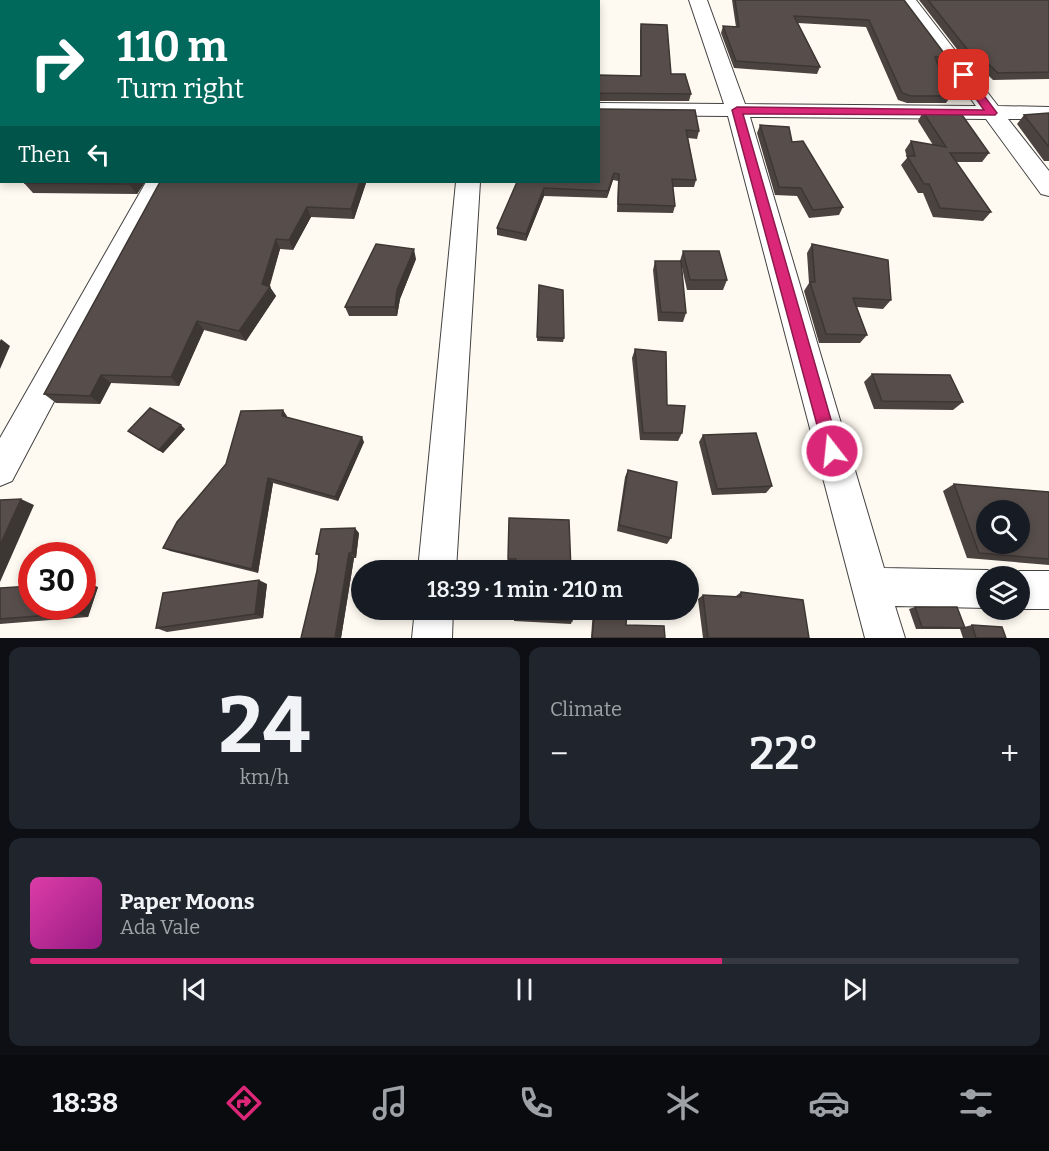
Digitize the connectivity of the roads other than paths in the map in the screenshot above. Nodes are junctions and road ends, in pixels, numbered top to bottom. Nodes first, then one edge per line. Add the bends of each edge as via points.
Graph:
1 (698, 0) edge
2 (908, 0) edge
3 (600, 108) edge
4 (737, 110) junction
5 (992, 113) junction
6 (1049, 113) edge
7 (157, 183) edge
8 (468, 183) edge
9 (1049, 188) edge
10 (0, 470) edge
11 (438, 560) edge
12 (870, 587) junction
13 (976, 589) edge
14 (1030, 590) edge
15 (1049, 590) edge
16 (433, 620) edge
17 (432, 638) edge
18 (885, 638) edge

1 - 4 street
2 - 5 street
3 - 4 street
4 - 5 street
4 - 12 street
5 - 6 street
5 - 9 street
7 - 10 street
8 - 11 street
12 - 13 street
12 - 18 street
14 - 15 street
16 - 17 street

